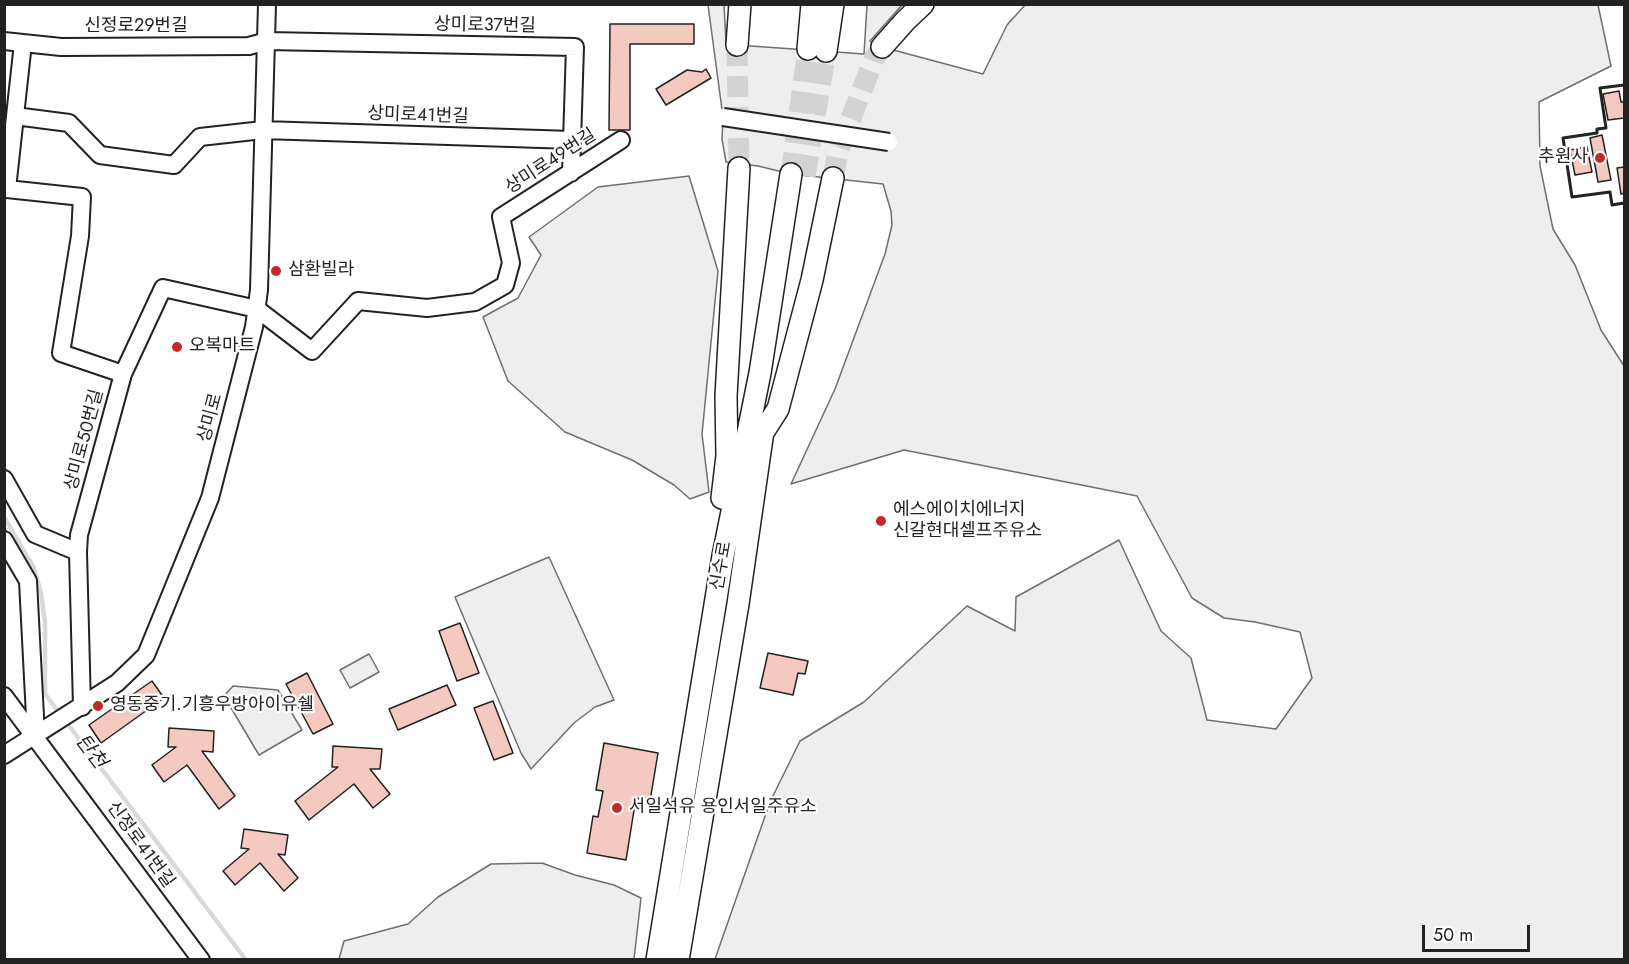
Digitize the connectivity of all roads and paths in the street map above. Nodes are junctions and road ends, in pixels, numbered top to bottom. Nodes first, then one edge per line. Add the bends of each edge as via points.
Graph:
1 (267, 4) edge
2 (740, 4) edge
3 (812, 4) edge
4 (833, 4) edge
5 (922, 4) edge
6 (4, 41) edge
7 (267, 41) junction
8 (23, 43) junction
9 (737, 45) tunnel mouth
10 (882, 47) tunnel mouth
11 (15, 116) junction
12 (723, 117) dead end
13 (263, 130) junction
14 (572, 140) junction
15 (621, 140) dead end
16 (889, 142) dead end
17 (739, 168) tunnel mouth
18 (571, 173) junction
19 (833, 178) tunnel mouth
20 (257, 309) junction
21 (123, 374) junction
22 (762, 434) junction
23 (4, 478) edge
24 (4, 540) edge
25 (78, 552) junction
26 (723, 556) junction
27 (4, 696) edge
28 (82, 707) junction
29 (36, 736) junction
30 (4, 755) edge
31 (201, 960) edge
32 (657, 960) edge
33 (678, 960) edge

1 - 7 street, 상미로
2 - 9 main road
3 - 4 main road via 817,50
5 - 10 main road
6 - 8 street, 신정로29번길
7 - 8 street, 신정로29번길 via 249,46 62,47
7 - 13 street, 상미로
7 - 14 street, 상미로37번길 via 575,47
8 - 11 street
11 - 13 street, 상미로41번길 via 69,123 100,155 174,165 200,137
11 - 21 street via 8,189 82,197 80,236 61,353
12 - 16 street, bridge
13 - 14 street, 상미로41번길
13 - 20 street, 상미로
14 - 18 street, 상미로37번길
15 - 18 street, 상미로49번길
17 - 26 main road via 726,396 727,456 720,520
18 - 20 street, 상미로49번길 via 501,217 511,263 505,285 475,302 427,308 358,301 312,351
19 - 22 main road via 812,280 778,409
20 - 21 street, 상미로50번길 via 163,288
20 - 28 street, 상미로 via 210,498 146,655 117,683
21 - 25 street, 상미로50번길
22 - 26 main road, 신수로 via 798,175
22 - 33 main road, 신수로 via 738,604
23 - 25 street via 35,534
24 - 29 street via 28,581
25 - 28 street, 상미로50번길
26 - 32 main road, 신수로
27 - 29 street, 신정로41번길
28 - 29 street, 상미로
29 - 30 street, 상미로
29 - 31 street, 신정로41번길

